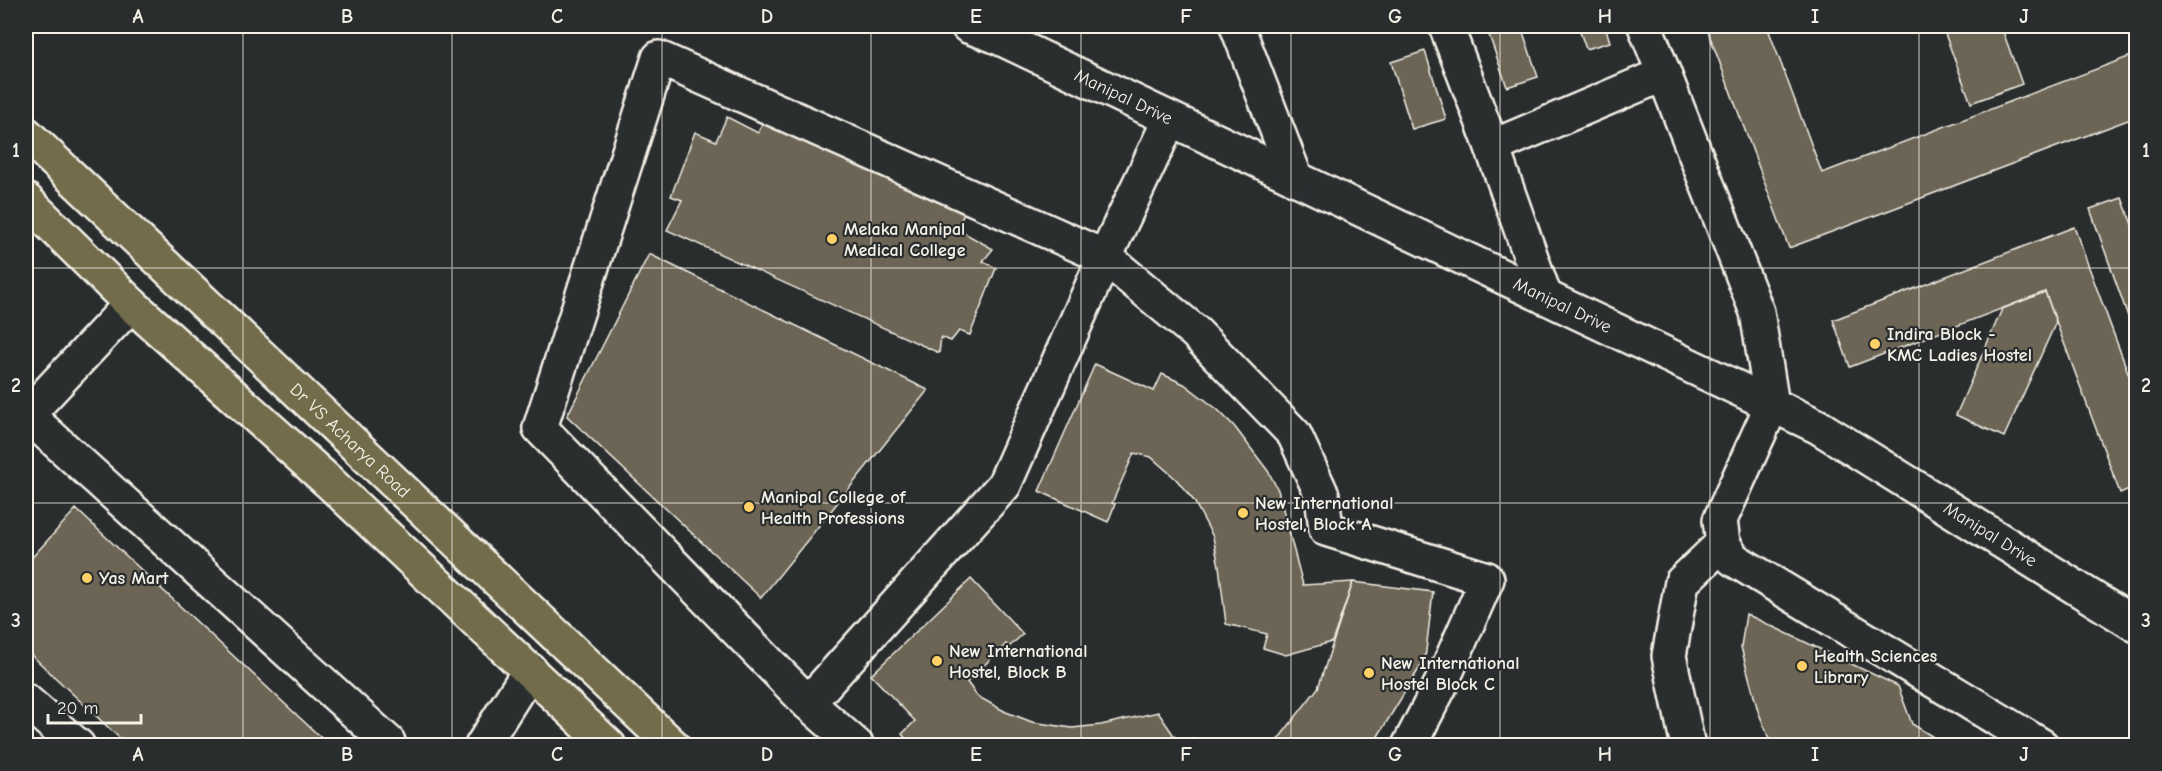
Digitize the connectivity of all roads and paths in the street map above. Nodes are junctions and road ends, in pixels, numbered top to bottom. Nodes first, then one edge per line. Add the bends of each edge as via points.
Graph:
1 (968, 26) edge
2 (1237, 26) edge
3 (1446, 26) edge
4 (1645, 26) edge
5 (1664, 74) junction
6 (1170, 120) junction
7 (26, 134) edge
8 (1492, 147) junction
9 (1296, 179) junction
10 (26, 200) edge
11 (1105, 257) junction
12 (1545, 297) junction
13 (131, 304) junction
14 (1772, 405) junction
15 (26, 415) edge
16 (1723, 543) junction
17 (2136, 625) edge
18 (530, 670) junction
19 (26, 700) edge
20 (808, 703) junction
21 (78, 746) edge
22 (386, 746) edge
23 (482, 746) edge
24 (609, 746) edge
25 (674, 746) edge
26 (857, 746) edge
27 (1409, 746) edge
28 (1688, 746) edge
29 (2042, 746) edge

1 - 6 street, Manipal Drive
2 - 9 street
3 - 8 street
4 - 5 street
5 - 8 street
5 - 14 street via 1757,312
6 - 9 street, Manipal Drive
6 - 11 street
7 - 25 main road, Dr VS Acharya Road
8 - 12 street
9 - 12 street, Manipal Drive
10 - 13 main road
11 - 20 street via 1004,485
11 - 20 street via 659,58 540,428
11 - 27 street via 1195,332 1294,434 1323,495 1326,529 1487,579
12 - 14 street, Manipal Drive
13 - 15 street
13 - 18 main road
14 - 16 street via 1720,520
14 - 17 street, Manipal Drive via 1817,426
15 - 22 street via 388,742
16 - 28 street via 1682,582 1669,656
16 - 29 street via 1733,559
18 - 23 street
18 - 24 main road
19 - 21 street
20 - 26 street

